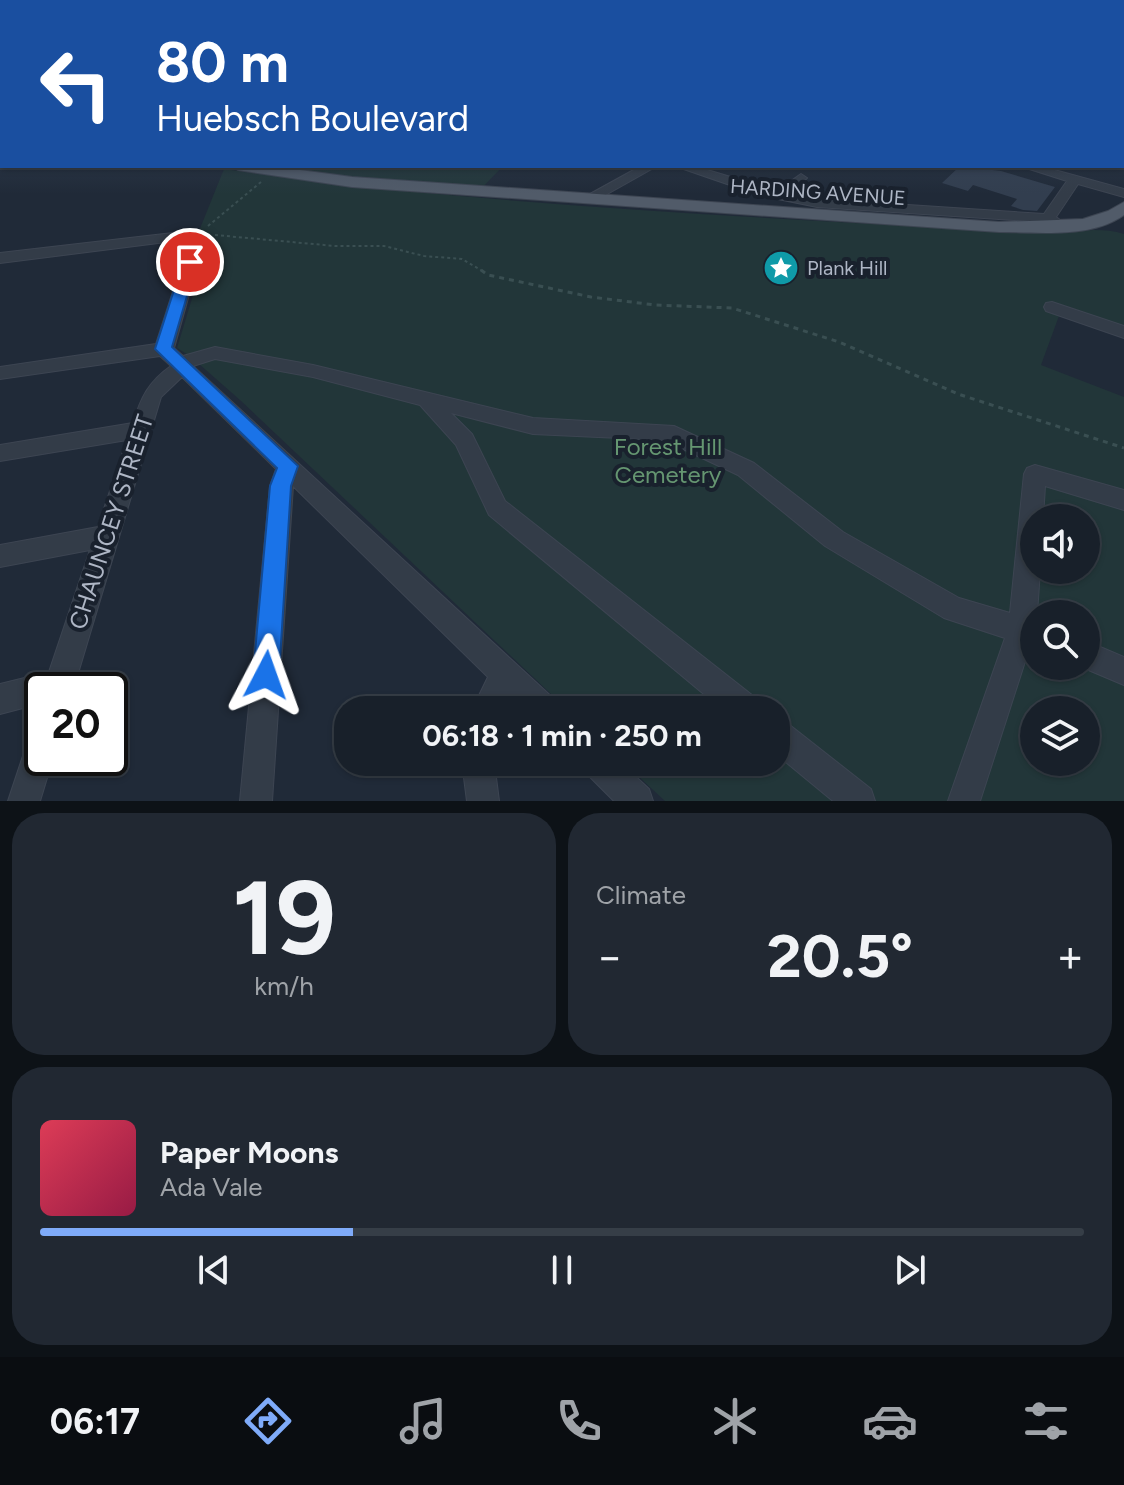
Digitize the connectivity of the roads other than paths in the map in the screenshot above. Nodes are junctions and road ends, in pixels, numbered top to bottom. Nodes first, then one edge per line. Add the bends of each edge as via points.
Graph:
1 (252, 168) edge
2 (647, 168) edge
3 (688, 168) edge
4 (1034, 168) edge
5 (801, 178) dead end
6 (1075, 179) junction
7 (1124, 193) edge
8 (779, 196) junction
9 (588, 199) junction
10 (1124, 207) edge
11 (1055, 222) junction
12 (0, 258) edge
13 (1052, 307) dead end
14 (1124, 332) edge
15 (176, 359) junction
16 (0, 373) edge
17 (427, 400) junction
18 (140, 430) junction
19 (0, 453) edge
20 (288, 466) junction
21 (1124, 500) edge
22 (106, 536) junction
23 (0, 556) edge
24 (1029, 600) edge
25 (1020, 629) edge
26 (1020, 652) edge
27 (1100, 661) edge
28 (1124, 671) edge
29 (64, 672) edge
30 (505, 673) junction
31 (24, 694) edge
32 (494, 696) edge
33 (529, 696) edge
34 (729, 696) edge
35 (0, 699) edge
36 (790, 745) edge
37 (32, 776) edge
38 (480, 776) edge
39 (611, 776) edge
40 (24, 801) edge
41 (256, 801) edge
42 (483, 801) edge
43 (637, 801) edge
44 (859, 801) edge
45 (964, 801) edge

1 - 9 main road, HARDING AVENUE via 352,182
2 - 9 street
3 - 8 street
4 - 6 street
5 - 8 street
6 - 7 street
6 - 11 street
8 - 11 street
9 - 11 main road, HARDING AVENUE via 999,227
10 - 11 main road, HARDING AVENUE via 1096,221
12 - 15 street via 199,234
13 - 14 street
15 - 16 street
15 - 17 street via 215,353
15 - 18 street, CHAUNCEY STREET via 152,395
15 - 20 street
17 - 25 street via 533,426 667,432 746,469 834,539 953,609
17 - 34 street via 464,440 497,508
18 - 19 street
18 - 22 street, CHAUNCEY STREET
20 - 30 street
20 - 41 street via 281,486
21 - 24 street via 1035,474
22 - 23 street
22 - 29 street, CHAUNCEY STREET
26 - 45 street
27 - 28 street
30 - 32 street
30 - 33 street
31 - 35 street
36 - 44 street
37 - 40 street
38 - 42 street
39 - 43 street

